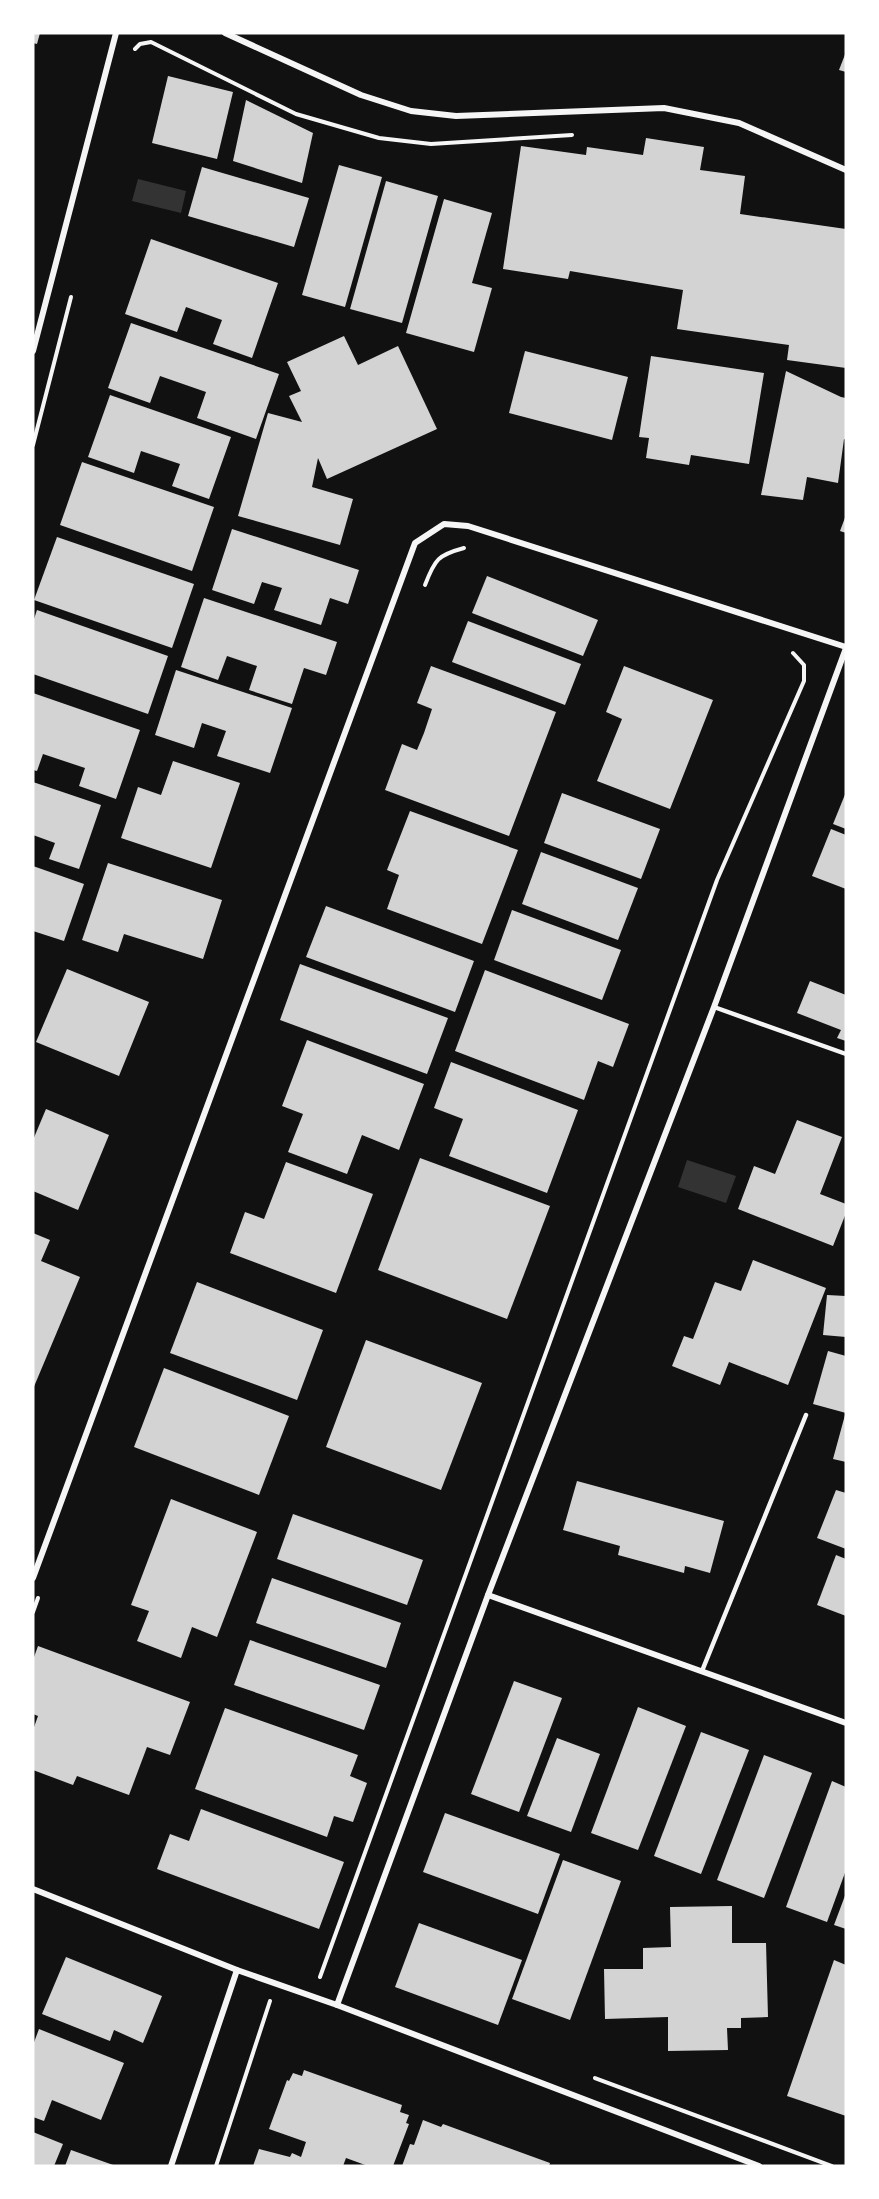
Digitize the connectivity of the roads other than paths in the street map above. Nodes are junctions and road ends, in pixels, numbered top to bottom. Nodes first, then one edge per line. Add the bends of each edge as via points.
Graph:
1 (116, 33) edge
2 (225, 33) edge
3 (846, 170) edge
4 (33, 351) edge
5 (846, 648) edge
6 (714, 1007) junction
7 (846, 1054) edge
8 (806, 1415) dead end
9 (33, 1578) edge
10 (488, 1595) junction
11 (702, 1671) junction
12 (846, 1723) edge
13 (33, 1889) edge
14 (237, 1970) junction
15 (337, 2005) junction
16 (171, 2166) edge
17 (759, 2166) edge

1 - 4 street
2 - 3 street via 361,95 411,111 456,116 664,108 739,123
5 - 6 street
5 - 9 street via 468,525 444,524 416,543
6 - 7 lane
6 - 10 street
8 - 11 lane
10 - 11 street
10 - 15 street
11 - 12 street
13 - 14 street
14 - 15 street
14 - 16 street
15 - 17 street

